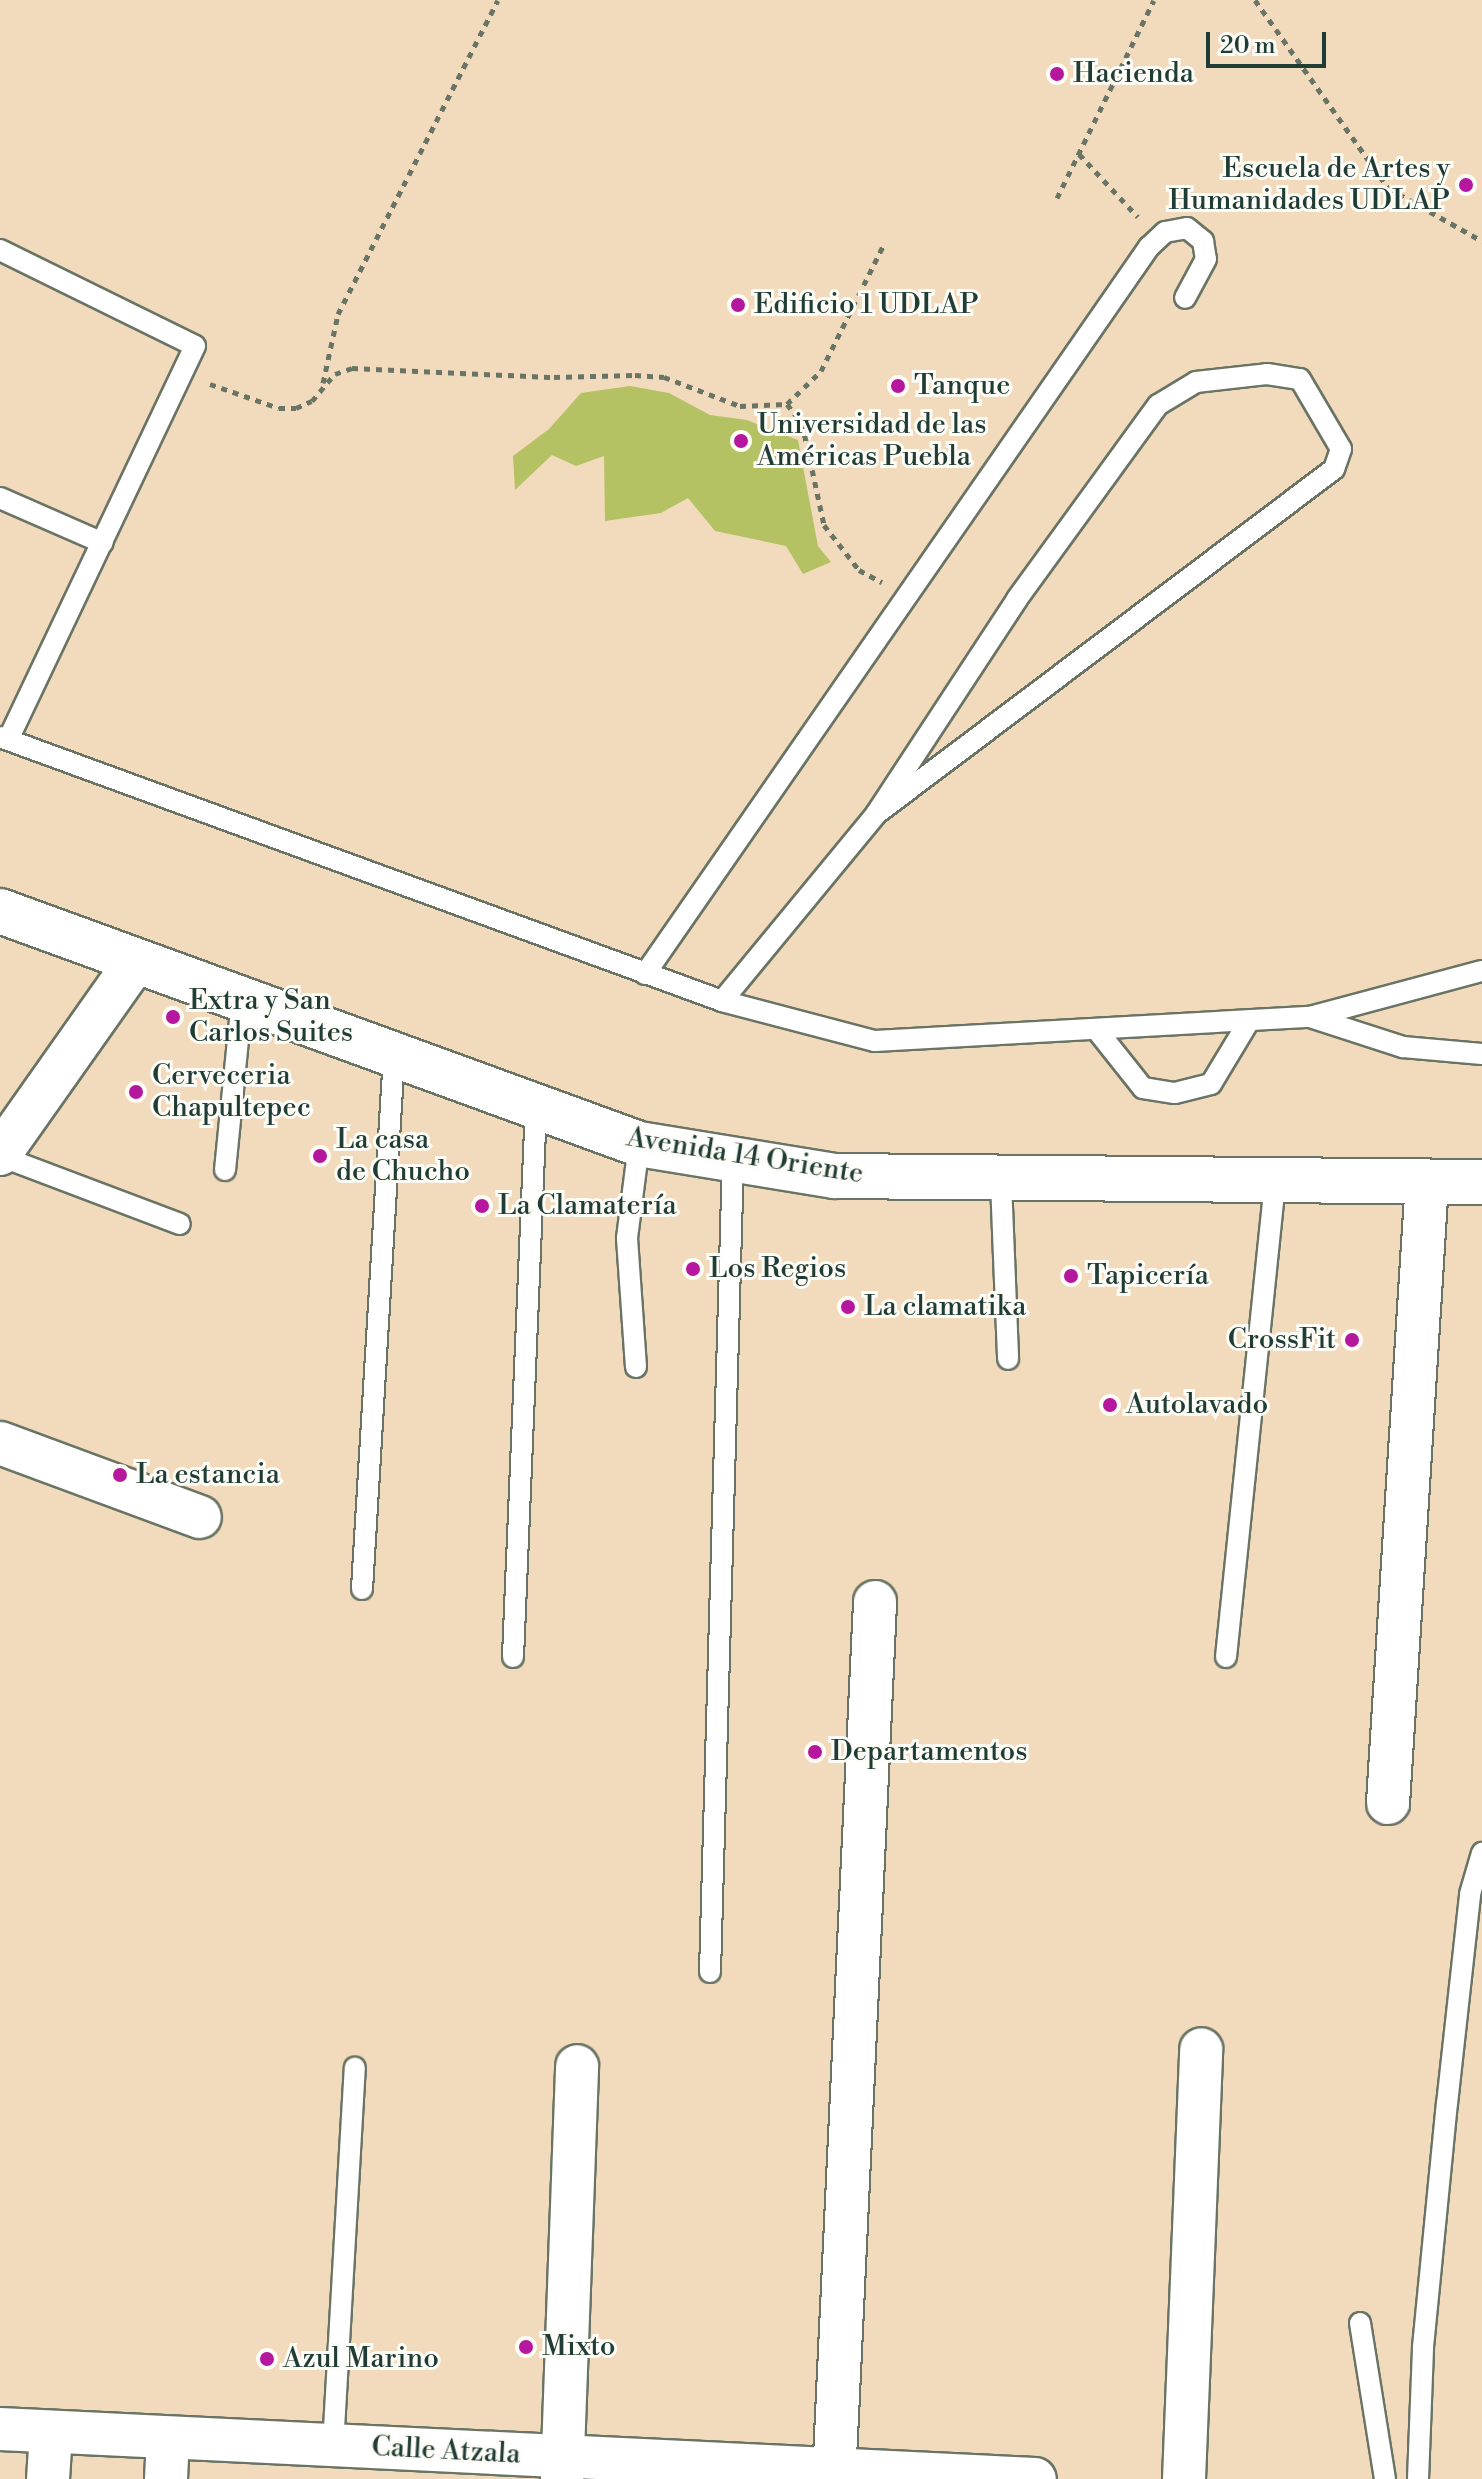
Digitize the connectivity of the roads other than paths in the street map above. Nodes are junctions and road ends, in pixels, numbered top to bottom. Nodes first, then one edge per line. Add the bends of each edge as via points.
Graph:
1 (0, 250) edge
2 (1185, 298) dead end
3 (0, 498) edge
4 (103, 543) junction
5 (4, 738) edge
6 (876, 814) junction
7 (0, 911) edge
8 (136, 961) junction
9 (1482, 971) edge
10 (645, 974) junction
11 (242, 1000) junction
12 (722, 1001) junction
13 (1310, 1017) junction
14 (1249, 1021) junction
15 (1096, 1029) junction
16 (1479, 1053) edge
17 (394, 1055) junction
18 (536, 1106) junction
19 (639, 1144) junction
20 (0, 1155) edge
21 (733, 1160) junction
22 (225, 1170) dead end
23 (1001, 1182) junction
24 (1275, 1182) junction
25 (1427, 1182) junction
26 (1482, 1182) edge
27 (180, 1224) dead end
28 (1008, 1359) dead end
29 (636, 1367) dead end
30 (0, 1443) edge
31 (200, 1517) dead end
32 (362, 1589) dead end
33 (875, 1602) dead end
34 (513, 1657) dead end
35 (1226, 1657) dead end
36 (1388, 1803) dead end
37 (1482, 1853) edge
38 (710, 1972) dead end
39 (1201, 2049) dead end
40 (577, 2066) dead end
41 (355, 2068) dead end
42 (1360, 2323) dead end
43 (0, 2429) edge
44 (51, 2432) junction
45 (168, 2438) junction
46 (333, 2446) junction
47 (394, 2464) edge
48 (562, 2468) edge
49 (834, 2474) edge
50 (48, 2479) edge
51 (166, 2479) edge
52 (1035, 2479) edge
53 (1184, 2479) edge
54 (1385, 2479) edge
55 (1418, 2479) edge

1 - 4 lane via 195,346
2 - 10 lane via 1206,259 1203,241 1187,228 1158,239
3 - 4 lane
4 - 5 lane
5 - 10 lane
6 - 6 lane via 1334,469 1341,449 1300,379 1267,374 1196,382 1158,405 1017,599
6 - 12 lane
7 - 8 main road, Avenida 14 Oriente
8 - 11 main road, Avenida 14 Oriente
8 - 20 street
9 - 13 lane
10 - 12 lane
11 - 17 main road, Avenida 14 Oriente
11 - 22 lane
12 - 15 lane via 875,1041
13 - 14 lane
13 - 16 lane via 1403,1047
14 - 15 lane
14 - 15 lane via 1211,1084 1175,1093 1143,1088
17 - 18 main road, Avenida 14 Oriente
17 - 32 lane
18 - 19 main road, Avenida 14 Oriente
18 - 34 lane
19 - 21 main road, Avenida 14 Oriente
19 - 29 lane via 627,1238
20 - 27 lane
21 - 23 main road, Avenida 14 Oriente via 834,1176
21 - 38 lane
23 - 24 main road, Avenida 14 Oriente
23 - 28 lane
24 - 25 main road, Avenida 14 Oriente
24 - 35 lane
25 - 26 main road, Avenida 14 Oriente
25 - 36 street
30 - 31 street
33 - 49 street
37 - 55 lane via 1470,1894 1446,2119 1423,2347
39 - 53 street
40 - 48 street
41 - 46 lane
42 - 54 lane
43 - 44 street, Calle Atzala
44 - 45 street, Calle Atzala
44 - 50 street
45 - 46 street, Calle Atzala
45 - 51 street
46 - 47 street, Calle Atzala
47 - 48 street, Calle Atzala
48 - 49 street, Calle Atzala
49 - 52 street, Calle Atzala

